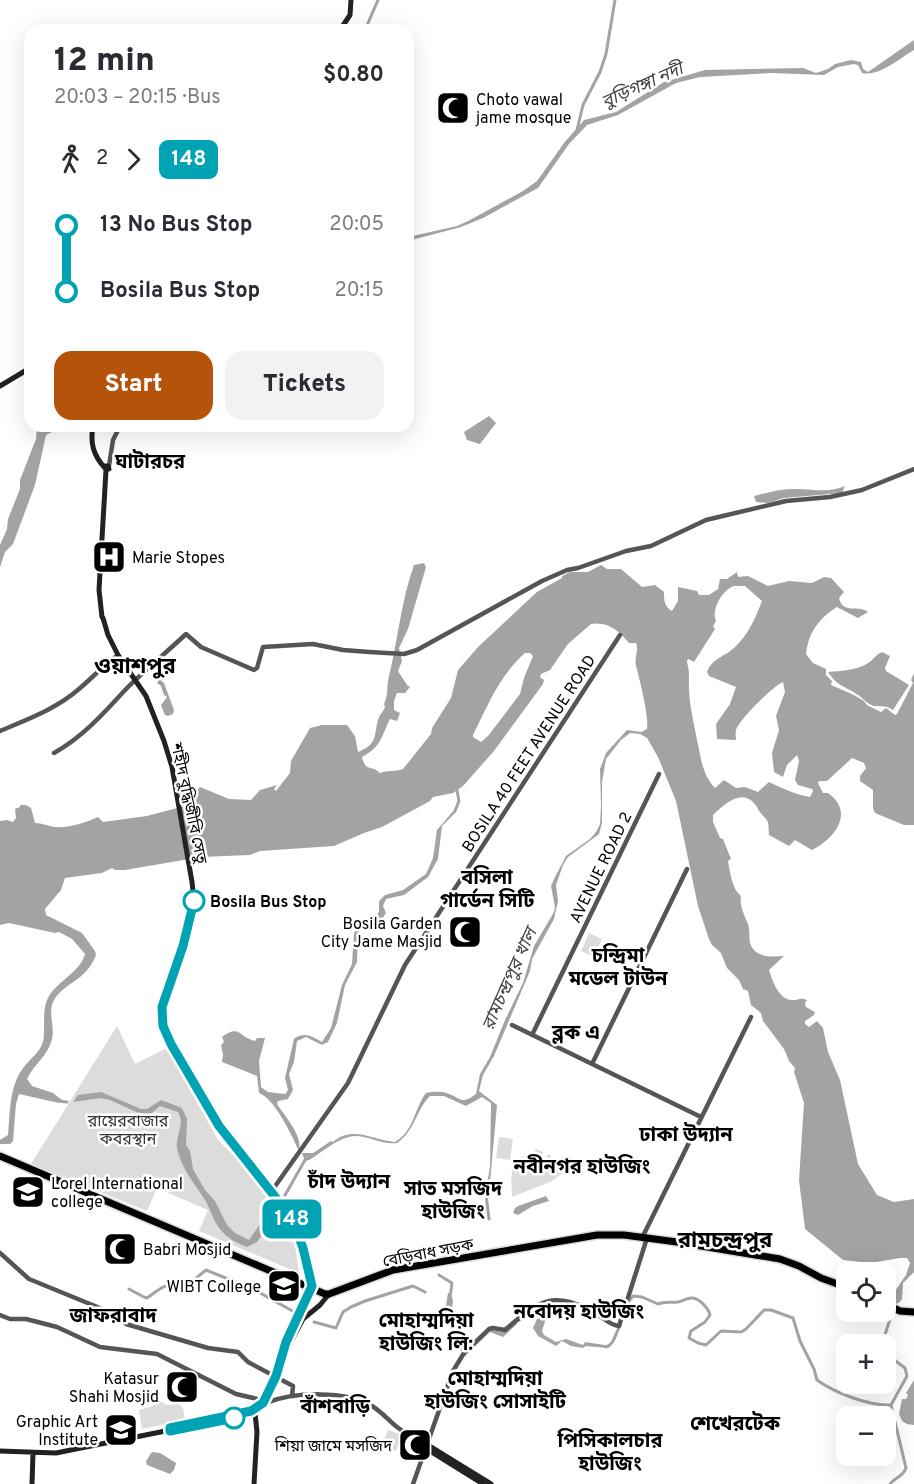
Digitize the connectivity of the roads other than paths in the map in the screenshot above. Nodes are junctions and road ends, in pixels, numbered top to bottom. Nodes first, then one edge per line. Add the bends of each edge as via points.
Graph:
1 (351, 0) edge
2 (344, 24) edge
3 (24, 372) edge
4 (0, 386) edge
5 (92, 432) edge
6 (117, 432) edge
7 (107, 468) junction
8 (914, 469) edge
9 (620, 635) dead end
10 (118, 655) junction
11 (137, 681) junction
12 (0, 731) edge
13 (54, 753) dead end
14 (659, 774) dead end
15 (687, 869) dead end
16 (751, 1017) dead end
17 (512, 1025) dead end
18 (532, 1035) junction
19 (592, 1064) junction
20 (701, 1117) junction
21 (0, 1156) edge
22 (271, 1192) junction
23 (645, 1238) junction
24 (0, 1253) edge
25 (836, 1283) edge
26 (314, 1289) junction
27 (329, 1294) junction
28 (896, 1309) edge
29 (914, 1312) edge
30 (0, 1315) edge
31 (303, 1319) junction
32 (288, 1344) junction
33 (277, 1376) junction
34 (292, 1396) junction
35 (266, 1402) junction
36 (256, 1411) junction
37 (430, 1433) junction
38 (425, 1448) junction
39 (0, 1450) edge
40 (433, 1450) junction
41 (35, 1452) junction
42 (477, 1478) junction
43 (34, 1484) edge
44 (255, 1484) edge
45 (413, 1484) edge
46 (483, 1484) edge
47 (491, 1484) edge

1 - 2 main road via 350,15
3 - 4 main road
5 - 7 main road via 91,442 98,461
6 - 7 street
7 - 10 main road, শহীদ বুদ্ধিজীবি সেতু via 99,590 108,635
8 - 11 street via 862,490 786,501 700,522 651,546 551,577 404,654 313,644 263,647 254,670 201,647 186,634
9 - 22 street, BOSILA 40 FEET AVENUE ROAD via 405,965 348,1083
10 - 11 main road, শহীদ বুদ্ধিজীবি সেতু
10 - 12 street via 56,705
11 - 13 street via 78,737
11 - 22 main road, শহীদ বুদ্ধিজীবি সেতু via 150,704 172,767 194,901 167,994 165,1030 219,1126
14 - 18 street, AVENUE ROAD 2
15 - 19 street
16 - 20 street
17 - 18 street
18 - 19 street
19 - 20 street
20 - 23 street
21 - 26 highway
22 - 26 main road via 294,1223
23 - 25 highway, বেড়িবাধ সড়ক via 780,1259
23 - 27 highway, বেড়িবাধ সড়ক via 588,1235 393,1270
23 - 37 street via 619,1326 600,1315 551,1299 539,1303 505,1330 489,1329 464,1353 448,1381
24 - 33 street via 29,1279 106,1310 126,1324 208,1348 238,1352 248,1362
26 - 27 highway
26 - 31 main road
26 - 32 main road
27 - 31 main road
28 - 29 highway
30 - 35 street via 57,1327 100,1347 157,1354 236,1394
31 - 32 main road
32 - 33 main road
33 - 34 street via 293,1386
33 - 35 main road
34 - 35 street
34 - 38 street via 323,1395 364,1402
35 - 36 main road
36 - 41 main road via 52,1454
36 - 44 main road
37 - 38 street
37 - 40 street via 428,1442
38 - 40 main road
38 - 40 main road
38 - 45 street
39 - 41 main road
40 - 42 main road
41 - 43 main road
42 - 46 main road
42 - 47 main road

